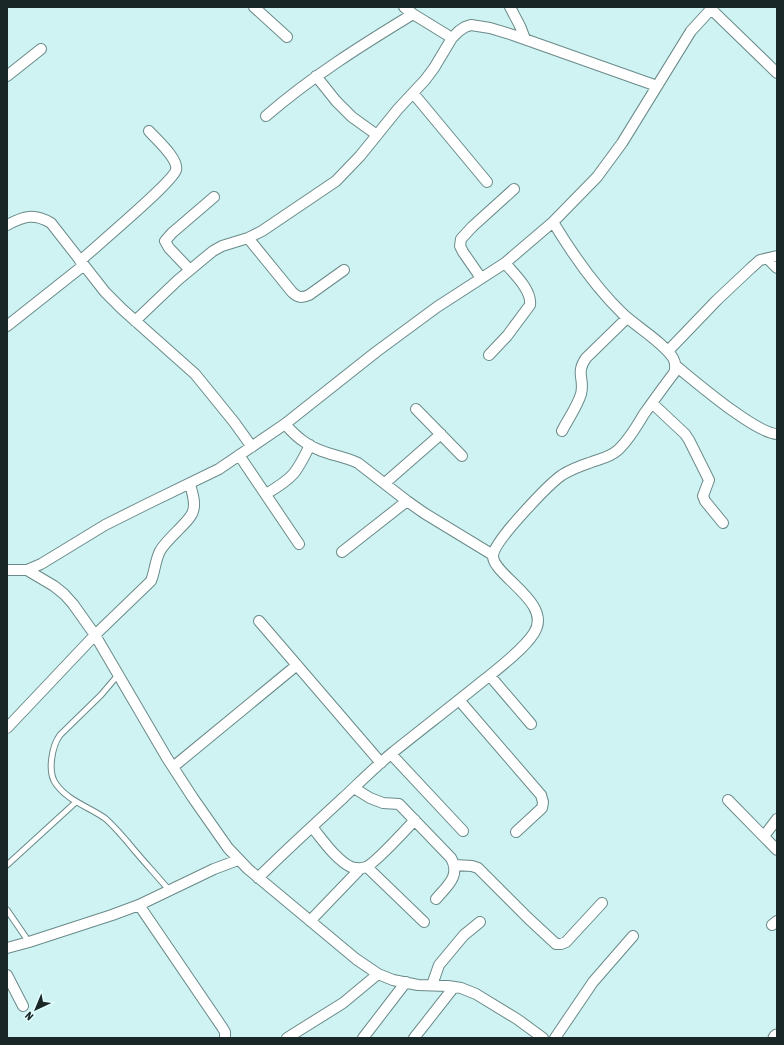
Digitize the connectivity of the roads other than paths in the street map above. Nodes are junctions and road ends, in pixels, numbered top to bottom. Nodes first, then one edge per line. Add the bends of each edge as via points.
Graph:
1 (254, 7) edge
2 (404, 7) edge
3 (510, 7) edge
4 (711, 8) edge
5 (413, 14) junction
6 (287, 37) dead end
7 (452, 38) junction
8 (525, 39) junction
9 (41, 49) dead end
10 (777, 73) edge
11 (7, 76) edge
12 (316, 76) junction
13 (657, 86) junction
14 (413, 93) junction
15 (266, 116) dead end
16 (149, 131) dead end
17 (377, 135) junction
18 (487, 182) dead end
19 (514, 189) dead end
20 (214, 197) dead end
21 (553, 222) junction
22 (7, 224) edge
23 (248, 238) junction
24 (772, 257) edge
25 (82, 263) junction
26 (505, 263) junction
27 (777, 268) edge
28 (190, 270) junction
29 (344, 270) dead end
30 (481, 278) junction
31 (627, 318) junction
32 (135, 321) junction
33 (7, 326) edge
34 (668, 352) junction
35 (489, 355) dead end
36 (676, 366) junction
37 (652, 404) junction
38 (416, 409) dead end
39 (285, 424) junction
40 (562, 431) dead end
41 (441, 434) junction
42 (777, 434) edge
43 (310, 445) junction
44 (252, 447) junction
45 (239, 455) junction
46 (462, 456) dead end
47 (385, 483) junction
48 (190, 484) junction
49 (266, 494) junction
50 (407, 501) junction
51 (723, 523) dead end
52 (300, 544) dead end
53 (342, 552) dead end
54 (493, 556) junction
55 (7, 570) edge
56 (26, 570) junction
57 (259, 621) dead end
58 (95, 636) junction
59 (297, 665) junction
60 (118, 675) junction
61 (490, 676) junction
62 (459, 700) junction
63 (531, 724) dead end
64 (7, 728) edge
65 (390, 754) junction
66 (381, 763) junction
67 (173, 767) junction
68 (354, 788) junction
69 (728, 800) dead end
70 (76, 802) junction
71 (777, 819) edge
72 (415, 820) junction
73 (312, 827) junction
74 (463, 831) dead end
75 (516, 832) dead end
76 (764, 836) junction
77 (777, 850) edge
78 (238, 860) junction
79 (7, 865) edge
80 (455, 865) junction
81 (364, 868) junction
82 (258, 878) junction
83 (169, 890) junction
84 (436, 899) dead end
85 (602, 903) dead end
86 (139, 905) junction
87 (7, 910) edge
88 (310, 921) junction
89 (424, 922) dead end
90 (480, 922) dead end
91 (633, 936) dead end
92 (29, 942) junction
93 (7, 948) edge
94 (378, 974) junction
95 (7, 975) edge
96 (406, 982) junction
97 (432, 985) junction
98 (454, 987) junction
99 (23, 1006) dead end
100 (536, 1036) edge
101 (225, 1038) edge
102 (287, 1038) edge
103 (363, 1038) edge
104 (414, 1038) edge
105 (555, 1038) edge

1 - 6 street
2 - 5 street
3 - 8 street
4 - 10 street
4 - 13 street via 691,31
5 - 7 street
5 - 12 street
7 - 8 street via 465,26 471,25
7 - 14 street via 434,68
8 - 13 street
9 - 11 street
12 - 15 street
12 - 17 street via 336,102
13 - 21 street via 609,162 586,191
14 - 17 street
14 - 18 street
16 - 25 street via 172,157 176,170 173,176
17 - 23 street via 336,181
19 - 30 street via 461,239 460,246 463,252
20 - 28 street via 165,241
21 - 26 street
21 - 31 street via 566,245 590,277
22 - 25 street via 25,216 44,219 58,231
23 - 28 street via 222,246
23 - 29 street via 297,297 309,296
24 - 27 street
24 - 34 street via 760,260 750,268
25 - 32 street via 105,292
25 - 33 street
26 - 30 street
26 - 35 street via 529,295 530,306
28 - 32 street
30 - 39 street via 437,307
31 - 34 street
31 - 40 street via 581,365 581,392
32 - 44 street via 195,374
34 - 36 street
36 - 37 street via 674,373
36 - 42 street via 762,430
37 - 51 street via 689,440 709,480 703,496 705,501
37 - 54 street via 619,449 610,456 562,475 542,493 503,538
38 - 41 street
39 - 43 street
39 - 44 street
41 - 46 street
41 - 47 street
43 - 47 street via 358,463
43 - 49 street via 293,476
44 - 45 street
45 - 48 street
45 - 49 street
47 - 50 street
48 - 56 street via 119,518 48,560
48 - 58 street via 193,512 159,552 151,581
49 - 52 street
50 - 53 street
50 - 54 street
54 - 61 street via 500,569 531,603 538,615 538,624 535,633 527,642
55 - 56 street
56 - 58 street via 64,594
57 - 59 street
58 - 60 street
58 - 64 street
59 - 66 street
59 - 67 street
60 - 67 street
60 - 70 lane via 60,735 53,750 53,778
61 - 62 street
61 - 63 street
62 - 65 street
62 - 75 street via 541,795 542,808
65 - 66 street
65 - 74 street
66 - 68 street
67 - 78 street
68 - 72 street via 383,803 399,804
68 - 73 street
69 - 76 street
70 - 79 lane
70 - 83 lane via 98,813 117,829
71 - 76 street
72 - 80 street
72 - 81 street
73 - 81 street via 341,860 351,867
73 - 82 street
76 - 77 street
78 - 82 street
78 - 83 street
80 - 84 street via 453,878
80 - 85 street via 478,868 556,944 566,942
81 - 88 street
81 - 89 street
82 - 88 street
83 - 86 street
86 - 92 street
86 - 101 street via 222,1027
87 - 92 lane
88 - 94 street
90 - 97 street via 464,935 439,966
91 - 105 street via 593,982
92 - 93 street
94 - 96 street
94 - 102 street via 343,1003
95 - 99 street
96 - 97 street
96 - 103 street
97 - 98 street
98 - 100 street via 490,1001
98 - 104 street

